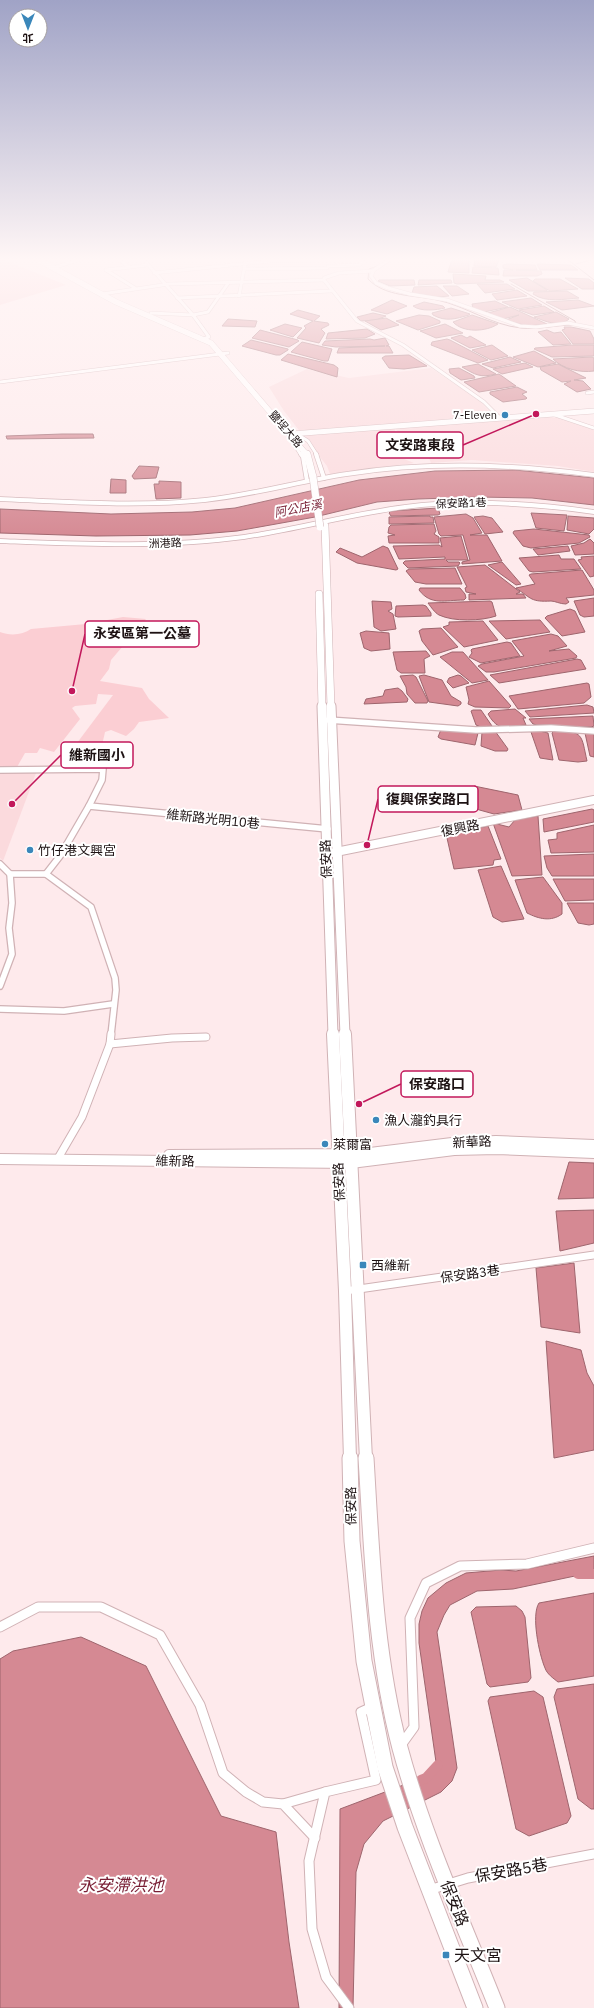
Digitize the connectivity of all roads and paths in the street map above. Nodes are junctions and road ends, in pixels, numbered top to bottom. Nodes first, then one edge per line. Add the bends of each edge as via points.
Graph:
1 (414, 353) edge
2 (225, 354) joint
3 (0, 382) edge
4 (594, 392) edge
5 (587, 394) dead end
6 (594, 411) edge
7 (552, 414) junction
8 (500, 418) junction
9 (594, 428) edge
10 (294, 434) junction
11 (594, 475) edge
12 (316, 478) junction
13 (0, 499) edge
14 (594, 512) edge
15 (325, 524) junction
16 (0, 540) edge
17 (322, 720) junction
18 (331, 720) junction
19 (594, 731) edge
20 (0, 770) edge
21 (594, 800) edge
22 (89, 806) junction
23 (336, 828) junction
24 (325, 829) junction
25 (338, 852) junction
26 (326, 853) junction
27 (0, 864) edge
28 (10, 874) junction
29 (46, 874) junction
30 (0, 986) edge
31 (113, 1004) junction
32 (0, 1009) edge
33 (206, 1037) dead end
34 (110, 1044) junction
35 (594, 1145) edge
36 (594, 1152) edge
37 (0, 1154) edge
38 (58, 1158) junction
39 (0, 1159) edge
40 (344, 1159) junction
41 (594, 1255) edge
42 (352, 1290) junction
43 (594, 1548) edge
44 (0, 1627) edge
45 (372, 1707) junction
46 (400, 1747) junction
47 (325, 1792) junction
48 (283, 1804) junction
49 (314, 1838) junction
50 (594, 1854) edge
51 (446, 1882) junction
52 (429, 1890) junction
53 (349, 2008) edge
54 (475, 2008) edge
55 (497, 2008) edge

1 - 8 street via 484,402
2 - 3 street
2 - 10 main road, 鹽埕大路
4 - 5 street
6 - 7 street
7 - 8 street
7 - 9 street
8 - 10 street
10 - 12 main road, 鹽埕大路 via 309,457
10 - 12 street via 304,436 315,451
11 - 12 street via 524,467 415,465
12 - 13 street via 227,497 184,502
12 - 15 main road, 鹽埕大路, bridge
14 - 15 street, 保安路1巷 via 477,502 405,507
15 - 16 street, 洲港路 via 196,542 115,544
15 - 17 main road, 保安路 via 319,589
15 - 18 main road, 保安路
17 - 18 street
17 - 24 main road, 保安路
18 - 19 street via 476,730 551,728
18 - 23 main road, 保安路
20 - 22 street via 103,769 102,780
21 - 25 street, 復興路
22 - 24 street, 維新路光明10巷
22 - 29 street via 60,856
23 - 24 street, 維新路光明10巷
23 - 25 main road, 保安路
24 - 26 main road, 保安路
25 - 26 street, 復興路
25 - 40 main road, 保安路
26 - 40 main road, 保安路
27 - 28 street
28 - 29 street
28 - 30 street via 12,902 9,928 12,954
29 - 31 street via 91,907 115,980
31 - 32 street via 64,1011
31 - 34 street
33 - 34 street
34 - 38 street via 82,1117
35 - 40 street, 新華路 via 489,1141 452,1143
36 - 40 street, 新華路 via 454,1150
37 - 38 street, 維新路
38 - 39 street, 維新路
38 - 40 street, 維新路
40 - 42 main road, 保安路
41 - 42 street, 保安路3巷
42 - 45 main road, 保安路 via 352,1541 364,1661
42 - 46 main road, 保安路 via 380,1651
43 - 46 street via 527,1564 460,1566 426,1583 410,1618 414,1728
44 - 48 street via 38,1607 101,1607 160,1635 200,1705 223,1773 263,1802
45 - 47 street via 361,1712 376,1780
45 - 52 main road, 保安路 via 391,1786
46 - 51 main road, 保安路 via 422,1821
47 - 48 street
47 - 49 street
48 - 49 street
49 - 53 street via 309,1861 312,1929 326,1977
50 - 51 street, 保安路5巷
51 - 52 street, 保安路5巷
51 - 55 main road, 保安路
52 - 54 main road, 保安路

